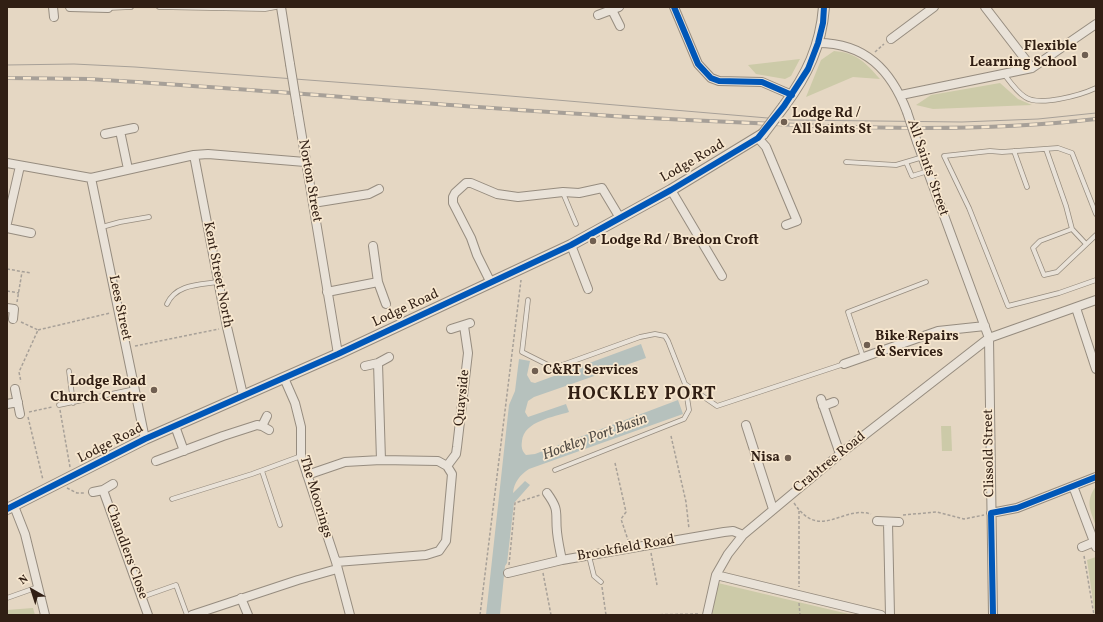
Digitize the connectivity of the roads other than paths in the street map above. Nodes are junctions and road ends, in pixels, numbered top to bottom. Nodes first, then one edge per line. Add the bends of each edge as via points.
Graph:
1 (53, 7) edge
2 (70, 7) edge
3 (131, 7) edge
4 (159, 7) edge
5 (276, 7) edge
6 (281, 7) edge
7 (674, 7) edge
8 (824, 7) edge
9 (934, 7) edge
10 (985, 7) edge
11 (108, 8) joint
12 (616, 8) edge
13 (598, 14) dead end
14 (54, 17) dead end
15 (1096, 24) edge
16 (620, 26) dead end
17 (891, 39) road end
18 (818, 43) junction
19 (1032, 68) junction
20 (1004, 74) junction
21 (1096, 88) edge
22 (792, 95) junction
23 (901, 95) junction
24 (134, 128) dead end
25 (120, 131) junction
26 (105, 134) dead end
27 (760, 136) junction
28 (1046, 149) junction
29 (1014, 151) junction
30 (194, 155) junction
31 (923, 157) junction
32 (305, 162) junction
33 (846, 162) dead end
34 (906, 162) junction
35 (7, 163) edge
36 (20, 166) junction
37 (128, 170) junction
38 (928, 171) junction
39 (92, 178) junction
40 (1027, 187) dead end
41 (379, 189) dead end
42 (671, 190) junction
43 (563, 192) junction
44 (314, 203) junction
45 (1096, 214) edge
46 (149, 218) dead end
47 (620, 218) junction
48 (7, 223) edge
49 (576, 224) dead end
50 (786, 225) dead end
51 (102, 227) junction
52 (7, 228) edge
53 (1072, 230) junction
54 (32, 233) dead end
55 (1096, 235) edge
56 (1086, 244) junction
57 (571, 245) junction
58 (373, 246) dead end
59 (722, 276) dead end
60 (1096, 280) edge
61 (218, 282) junction
62 (378, 282) junction
63 (926, 282) dead end
64 (491, 283) junction
65 (588, 289) dead end
66 (327, 292) junction
67 (528, 300) dead end
68 (1096, 300) edge
69 (167, 304) dead end
70 (386, 304) dead end
71 (10, 308) edge
72 (1076, 308) junction
73 (13, 319) road end
74 (986, 326) junction
75 (451, 330) dead end
76 (989, 338) junction
77 (338, 354) junction
78 (389, 357) dead end
79 (863, 358) junction
80 (378, 363) junction
81 (844, 364) joint
82 (365, 366) dead end
83 (1096, 369) edge
84 (68, 371) dead end
85 (284, 378) junction
86 (18, 388) road end
87 (691, 388) junction
88 (136, 389) junction
89 (243, 395) junction
90 (18, 402) junction
91 (834, 402) dead end
92 (73, 403) junction
93 (7, 404) edge
94 (59, 405) road end
95 (20, 414) dead end
96 (267, 416) dead end
97 (746, 425) dead end
98 (175, 426) junction
99 (145, 439) junction
100 (184, 451) junction
101 (840, 454) junction
102 (301, 456) junction
103 (381, 460) junction
104 (156, 461) dead end
105 (447, 466) junction
106 (555, 470) dead end
107 (262, 471) junction
108 (307, 475) junction
109 (1096, 477) edge
110 (113, 484) dead end
111 (1073, 486) junction
112 (103, 490) junction
113 (93, 492) road end
114 (547, 493) road end
115 (172, 499) dead end
116 (11, 507) edge
117 (773, 509) junction
118 (991, 513) junction
119 (877, 521) dead end
120 (888, 522) junction
121 (900, 522) dead end
122 (280, 525) dead end
123 (743, 535) junction
124 (1095, 545) edge
125 (1082, 547) road end
126 (589, 556) junction
127 (562, 560) junction
128 (336, 566) junction
129 (508, 573) road end
130 (716, 575) junction
131 (601, 582) road end
132 (38, 587) junction
133 (142, 597) junction
134 (7, 598) edge
135 (241, 598) junction
136 (45, 615) edge
137 (148, 615) edge
138 (187, 615) edge
139 (192, 615) edge
140 (248, 615) edge
141 (350, 615) edge
142 (707, 615) edge
143 (881, 615) edge
144 (890, 615) edge
145 (993, 615) edge

1 - 14 street
2 - 11 street
3 - 11 lane
4 - 5 lane
6 - 32 street, Norton Street, bridge
7 - 22 street via 698,64 711,78 719,81 762,82
8 - 18 street, Lodge Road
9 - 17 street
10 - 19 street
12 - 13 street
12 - 16 street
15 - 19 street
18 - 22 street, Lodge Road via 808,70
18 - 23 street, All Saints' Street via 846,45 857,50 880,67
19 - 20 street
20 - 21 lane via 1024,97 1033,101 1045,102
20 - 23 street
22 - 27 street, Lodge Road, bridge
23 - 31 street, All Saints' Street, bridge
24 - 25 street
25 - 26 street
25 - 37 street
27 - 42 street, Lodge Road
27 - 50 street via 797,221
28 - 29 lane
28 - 45 lane via 1058,148 1072,153
28 - 53 lane
29 - 40 lane
29 - 60 lane via 944,156 969,208 1008,306
30 - 32 street
30 - 37 street
30 - 61 street, Kent Street North
31 - 34 lane
31 - 38 street, All Saints' Street
32 - 44 street, Norton Street
33 - 34 lane via 896,165
34 - 38 lane via 912,176
35 - 36 street
36 - 39 street
36 - 48 street
37 - 39 street
38 - 74 street, All Saints' Street
39 - 51 street, Lees Street
41 - 44 street via 368,194
42 - 47 street, Lodge Road
42 - 59 street
43 - 47 street via 579,193 602,188
43 - 49 lane
43 - 64 street via 518,197 497,194 472,183 466,184 455,193 452,197 455,208 472,238 477,255
44 - 66 street, Norton Street
46 - 51 lane
47 - 57 street, Lodge Road
51 - 88 street, Lees Street
52 - 54 street
53 - 56 lane
53 - 56 lane via 1040,241 1033,248 1044,275 1057,272
55 - 56 lane
57 - 64 street, Lodge Road
57 - 65 street
58 - 62 street
61 - 69 lane via 184,288 175,292
61 - 89 street, Kent Street North
62 - 66 street
62 - 70 street
63 - 79 lane via 848,312
64 - 77 street, Lodge Road
66 - 77 street, Norton Street
67 - 87 lane via 522,352 554,368 640,337 655,334 665,336 686,384
68 - 72 street, Crabtree Road
71 - 73 street
72 - 76 street, Crabtree Road
72 - 83 street
74 - 76 street, All Saints' Street
74 - 79 street via 938,331
75 - 105 street, Quayside via 467,325 468,353 456,454
76 - 101 street, Crabtree Road
76 - 118 street, Clissold Street
77 - 85 street, Lodge Road
78 - 80 street
79 - 81 street
80 - 82 street
80 - 103 street
81 - 87 lane via 717,406
84 - 92 lane
85 - 89 street, Lodge Road
85 - 102 street, The Moorings via 297,409
86 - 90 street
87 - 106 lane via 687,397 689,410 684,419
88 - 92 lane
88 - 99 street, Lees Street
89 - 98 street, Lodge Road
90 - 93 street
90 - 95 street
91 - 101 street via 822,402
92 - 94 lane
96 - 100 street via 266,428 257,425
97 - 117 street
98 - 99 street, Lodge Road
98 - 100 street
99 - 116 street, Lodge Road
100 - 104 street
101 - 117 street, Crabtree Road
102 - 107 lane
102 - 108 street, The Moorings
103 - 105 street via 433,460 443,462
103 - 108 street via 345,462
105 - 128 street via 452,474 452,480 446,541 439,551 426,555
107 - 115 lane
107 - 122 lane
108 - 128 street, The Moorings
109 - 111 street
110 - 112 street, Chandlers Close
111 - 118 street via 1017,508
111 - 124 street
112 - 113 street, Chandlers Close
112 - 133 street, Chandlers Close
114 - 127 street via 562,514 557,531
116 - 132 street via 25,534
117 - 123 street, Crabtree Road
118 - 145 street, Clissold Street
119 - 120 street
120 - 121 street
120 - 144 street
123 - 126 street, Brookfield Road via 733,531 724,532
123 - 130 street, Crabtree Road
124 - 125 street
126 - 127 street, Brookfield Road
126 - 131 lane via 594,576
127 - 129 street, Brookfield Road
128 - 135 street
128 - 141 street, The Moorings
130 - 142 street, Crabtree Road
130 - 143 street
132 - 134 lane
132 - 136 street
133 - 137 street, Chandlers Close
133 - 138 lane via 176,585
135 - 139 street
135 - 140 street

